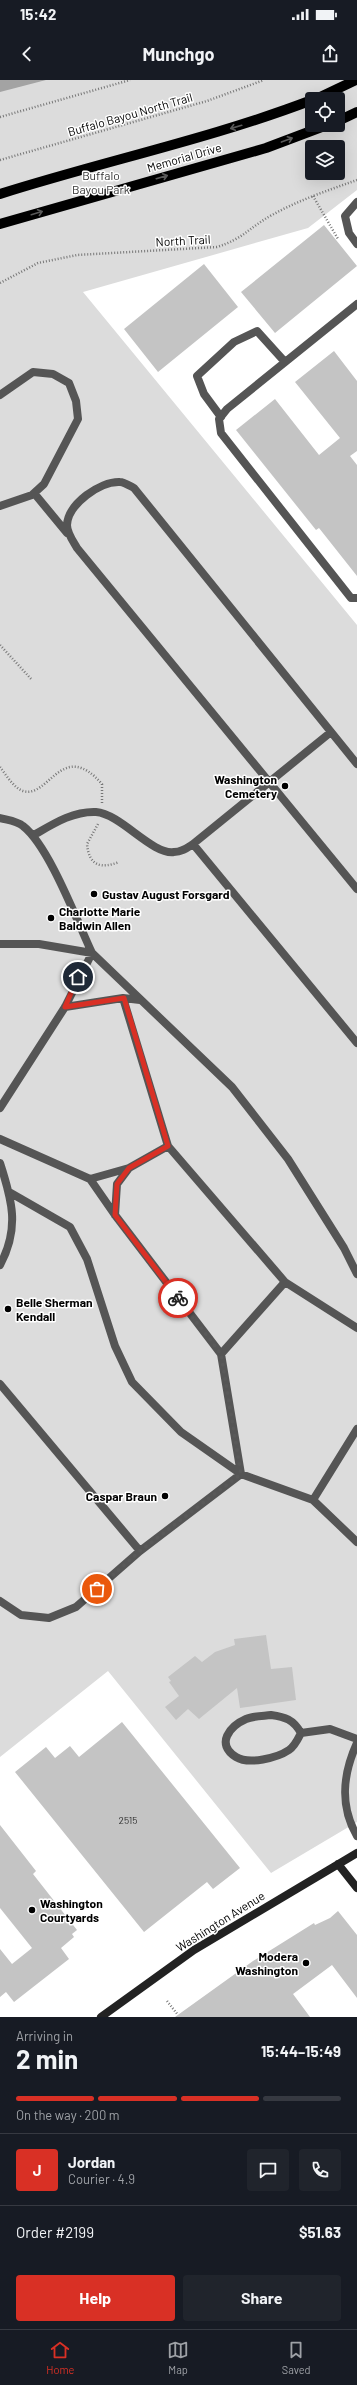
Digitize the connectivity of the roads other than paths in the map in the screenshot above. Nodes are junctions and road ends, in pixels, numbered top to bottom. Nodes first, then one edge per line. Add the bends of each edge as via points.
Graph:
1 (356, 80) edge
2 (331, 92) edge
3 (305, 103) edge
4 (357, 112) edge
5 (345, 117) edge
6 (308, 132) edge
7 (0, 194) edge
8 (357, 202) edge
9 (0, 224) edge
10 (357, 244) edge
11 (357, 304) edge
12 (284, 362) junction
13 (0, 395) edge
14 (221, 417) junction
15 (34, 494) junction
16 (0, 506) edge
17 (69, 535) junction
18 (357, 598) edge
19 (331, 732) junction
20 (357, 764) edge
21 (269, 782) junction
22 (0, 818) edge
23 (34, 835) junction
24 (193, 844) junction
25 (357, 890) edge
26 (0, 944) edge
27 (92, 953) junction
28 (124, 998) junction
29 (140, 1000) junction
30 (65, 1007) junction
31 (357, 1043) edge
32 (0, 1108) edge
33 (0, 1139) edge
34 (168, 1146) junction
35 (0, 1163) edge
36 (129, 1168) junction
37 (90, 1179) junction
38 (10, 1192) junction
39 (115, 1215) junction
40 (0, 1265) edge
41 (357, 1274) edge
42 (284, 1282) junction
43 (357, 1328) edge
44 (221, 1354) junction
45 (0, 1384) edge
46 (357, 1429) edge
47 (241, 1474) junction
48 (313, 1500) junction
49 (357, 1542) edge
50 (140, 1551) junction
51 (0, 1601) edge
52 (300, 1733) junction
53 (357, 1739) edge
54 (357, 1743) edge
55 (357, 1836) edge
56 (357, 1852) edge
57 (338, 1864) junction
58 (357, 1888) edge
59 (101, 2017) edge

1 - 2 main road
3 -> 7 main road, Memorial Drive via 258,121
4 - 5 main road
9 -> 6 main road, Memorial Drive via 266,148
8 - 10 lane via 345,216 349,233
11 - 12 lane
12 - 14 lane via 227,409
12 - 14 lane via 257,331 234,342 197,376 204,394
13 - 15 lane via 33,372 53,374 69,383 76,401 78,419 44,484
14 - 18 lane via 221,433 351,598
15 - 16 lane
15 - 17 lane
17 - 19 lane via 67,525 70,512 80,501 105,484 121,482 134,488
17 - 21 lane via 76,548
19 - 20 lane
19 - 21 lane
21 - 24 lane
21 - 25 lane
22 - 23 lane via 22,825
23 - 24 lane via 54,823 77,814 96,812 112,818 163,850 173,853
23 - 27 lane via 45,852
24 - 31 lane
26 - 27 lane via 39,944
27 - 29 lane
27 - 30 lane
28 - 29 lane
28 - 30 lane
28 - 34 lane
29 - 41 lane via 232,1088 288,1160 344,1248
30 - 32 lane
33 - 37 lane
34 - 36 lane
34 - 42 lane
35 - 38 lane
36 - 37 lane
36 - 39 lane via 117,1184
37 - 39 lane
38 - 40 lane via 14,1221 10,1241
38 - 47 lane via 70,1227 87,1259 115,1346 132,1382 182,1432
39 - 44 lane
42 - 43 lane
42 - 44 lane
44 - 47 lane
45 - 50 lane
46 - 48 lane
47 - 48 lane
47 - 50 lane
48 - 49 lane
50 - 51 lane via 76,1607 49,1618 21,1615
52 - 52 lane via 296,1724 288,1718 270,1715 248,1718 236,1724 227,1734 225,1742 227,1749 236,1757 253,1760 290,1750
52 - 53 lane via 330,1729
54 - 55 lane via 345,1781 344,1802 348,1820
56 - 57 main road, Washington Avenue
57 - 58 main road
57 - 59 main road, Washington Avenue via 194,1950

